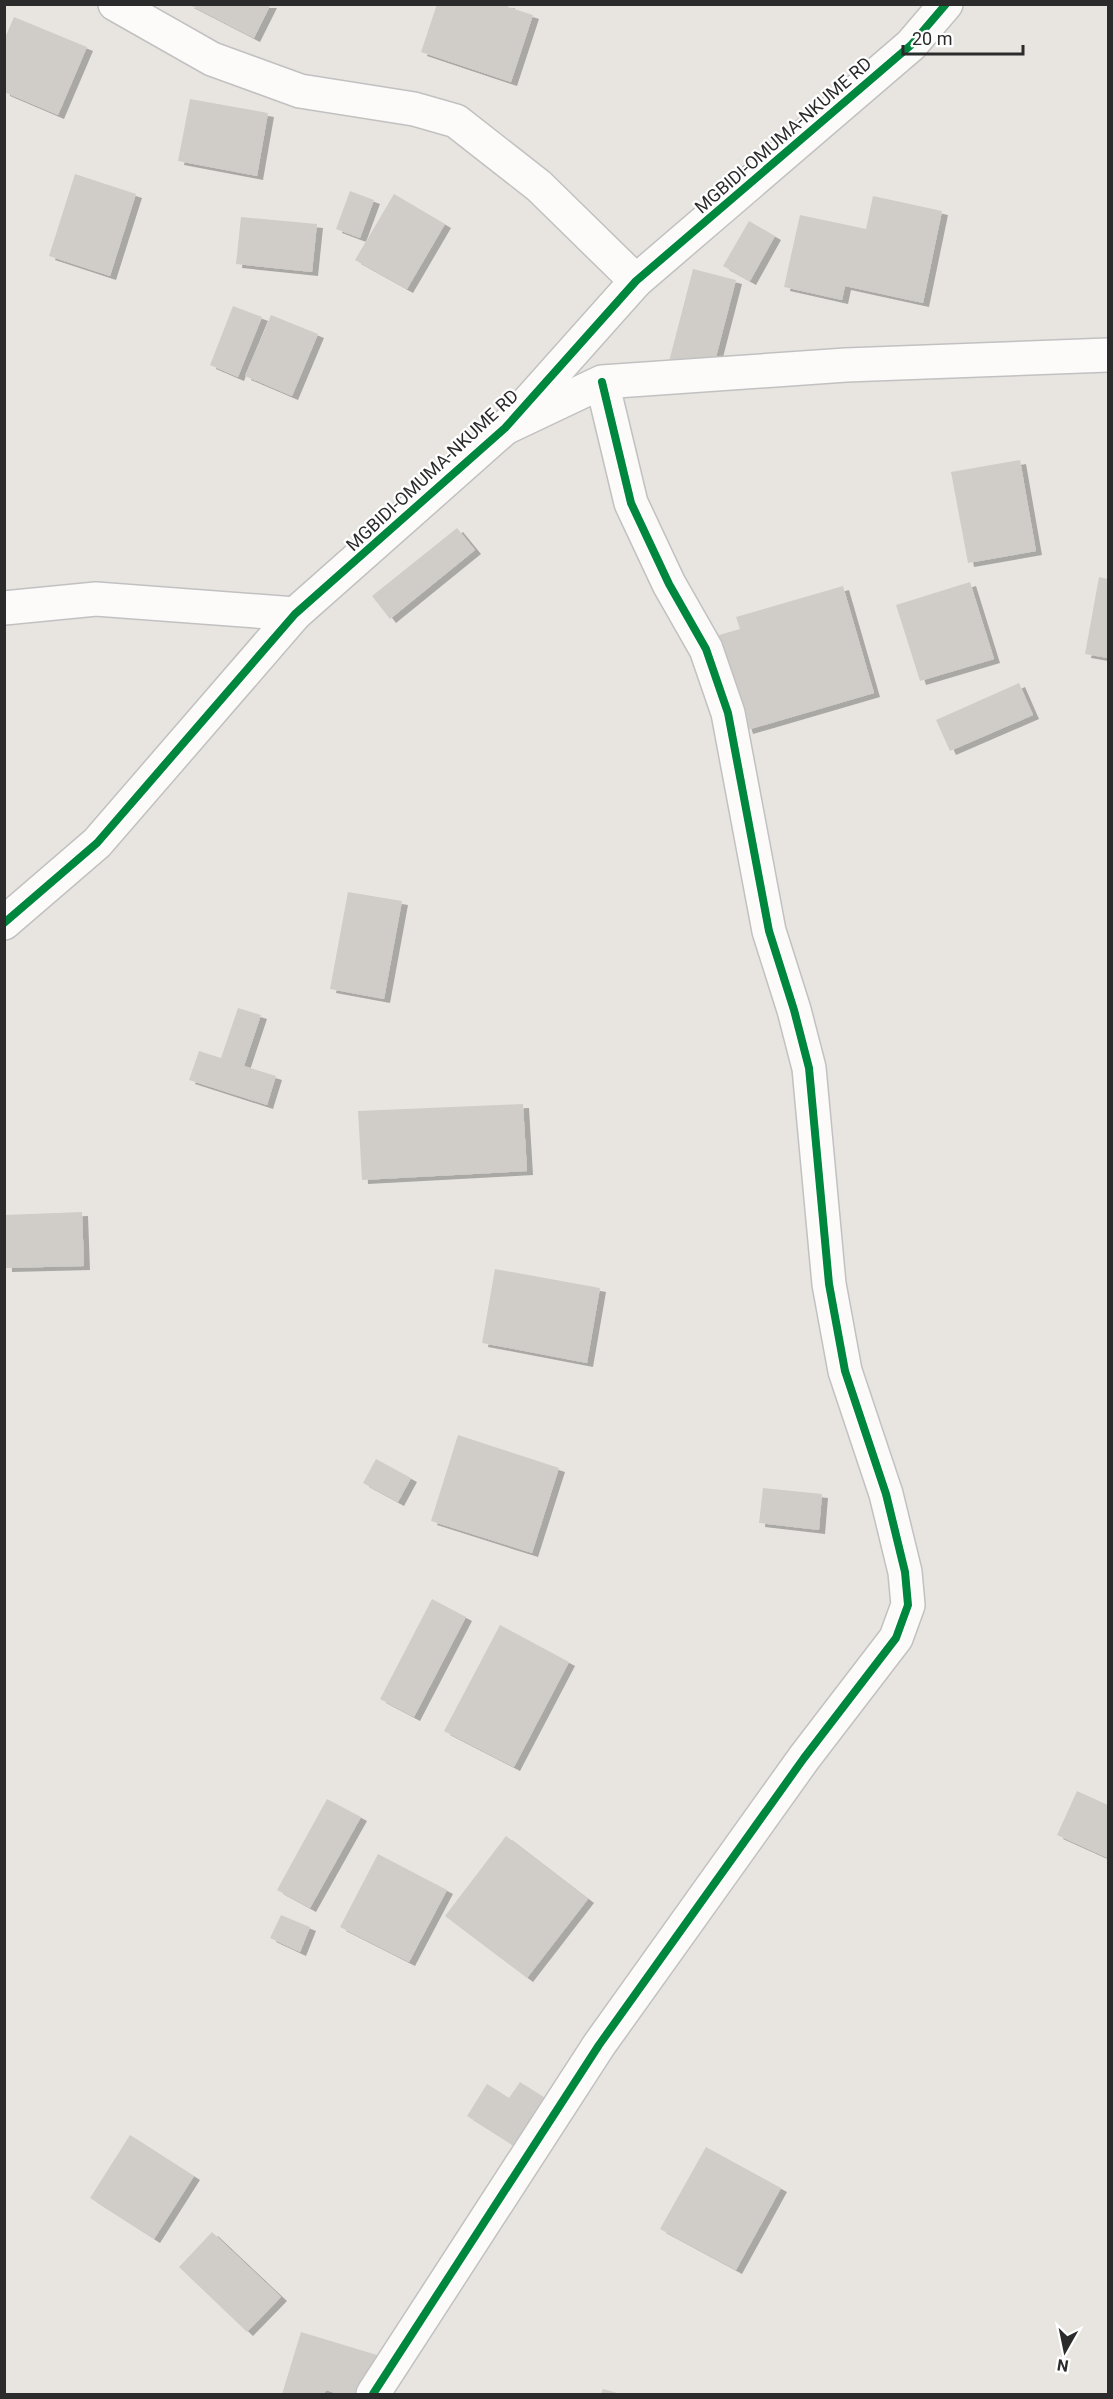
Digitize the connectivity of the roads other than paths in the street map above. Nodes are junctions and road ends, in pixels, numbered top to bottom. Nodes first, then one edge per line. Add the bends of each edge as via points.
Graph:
1 (115, 4) edge
2 (946, 4) edge
3 (636, 281) junction
4 (1108, 355) edge
5 (602, 382) junction
6 (505, 428) junction
7 (4, 608) edge
8 (295, 614) junction
9 (4, 923) edge
10 (374, 2394) edge

1 - 3 street via 212,59 300,91 414,109 456,121 539,186
2 - 3 street, MGBIDI-OMUMA-NKUME RD via 912,45
3 - 6 street, MGBIDI-OMUMA-NKUME RD
4 - 5 street via 846,365
5 - 6 street
5 - 10 street via 632,503 669,584 706,648 728,713 769,931 809,1068 829,1284 845,1371 886,1494 905,1572 908,1605 896,1638 804,1758 599,2045
6 - 8 street, MGBIDI-OMUMA-NKUME RD
7 - 8 street via 96,599
8 - 9 street, MGBIDI-OMUMA-NKUME RD via 97,843

